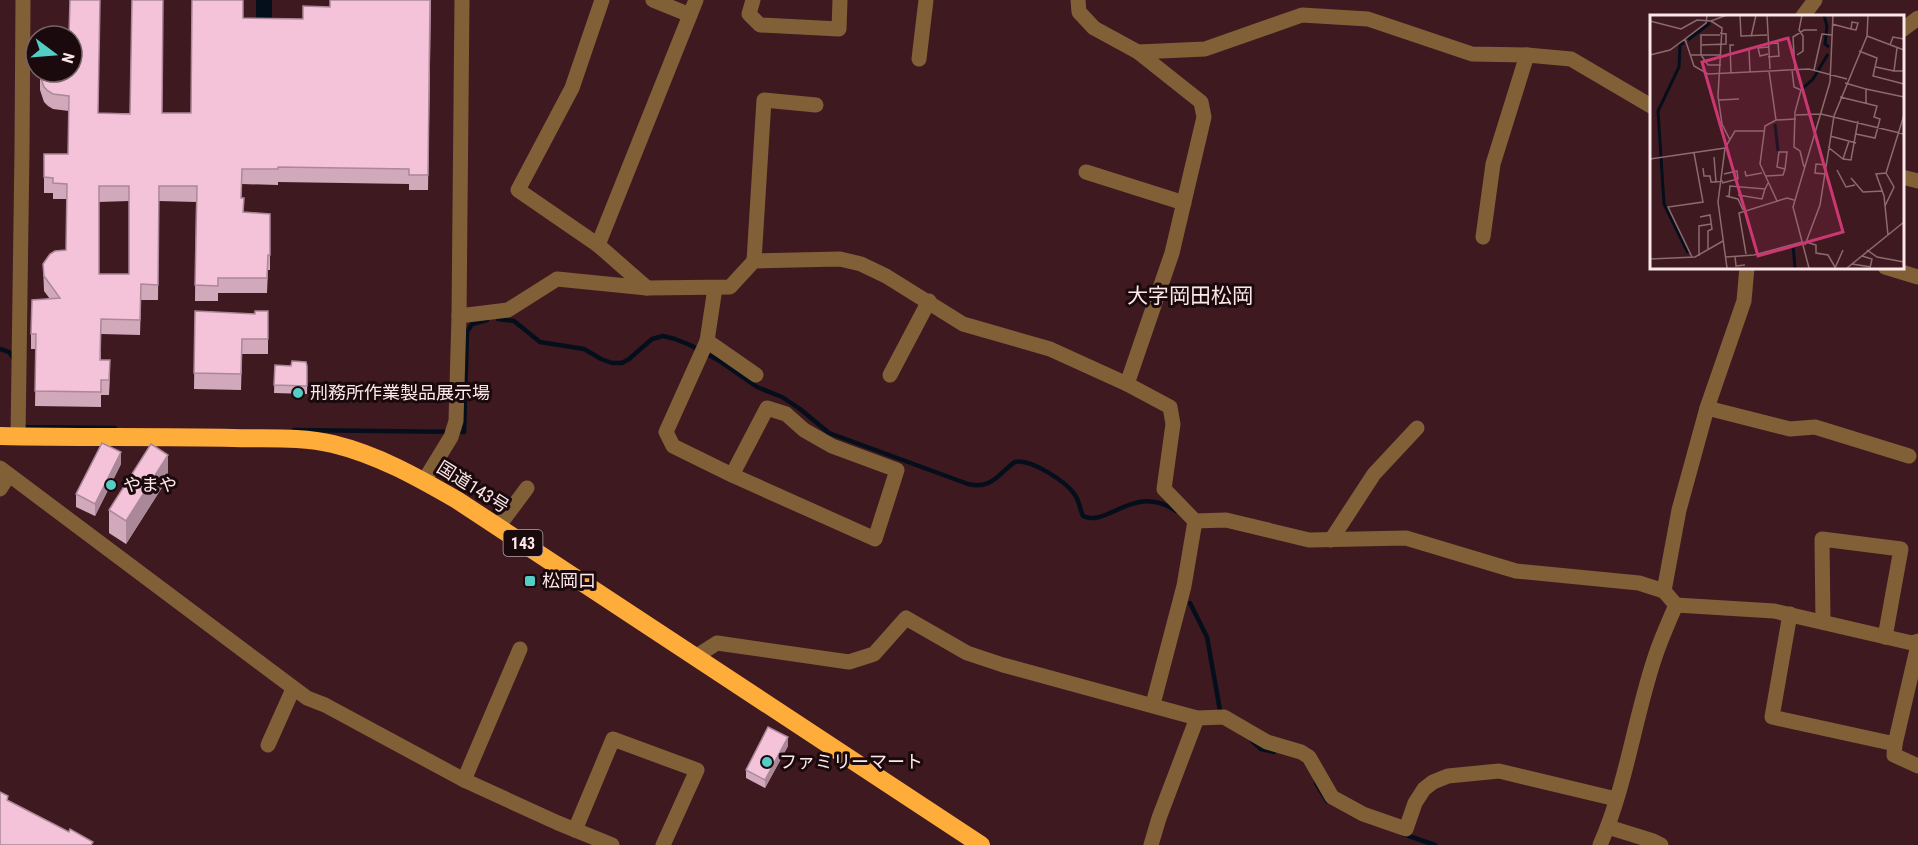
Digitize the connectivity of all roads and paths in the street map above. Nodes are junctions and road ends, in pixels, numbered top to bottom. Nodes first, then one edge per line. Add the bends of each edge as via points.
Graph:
1 (23, 0) edge
2 (462, 0) edge
3 (602, 0) edge
4 (653, 0) edge
5 (696, 0) edge
6 (753, 0) edge
7 (840, 0) edge
8 (926, 0) edge
9 (1078, 0) edge
10 (1815, 0) edge
11 (690, 15) junction
12 (1804, 15) edge
13 (1918, 18) edge
14 (1903, 29) edge
15 (1137, 52) junction
16 (1527, 55) junction
17 (919, 59) dead end
18 (816, 105) dead end
19 (1650, 105) edge
20 (1086, 172) dead end
21 (1903, 177) edge
22 (1918, 181) edge
23 (1184, 203) junction
24 (1483, 237) dead end
25 (598, 245) junction
26 (754, 261) junction
27 (1746, 268) edge
28 (1888, 268) edge
29 (1918, 277) edge
30 (647, 288) junction
31 (715, 288) junction
32 (928, 302) junction
33 (459, 316) junction
34 (704, 347) junction
35 (756, 375) dead end
36 (890, 375) dead end
37 (1127, 384) junction
38 (1707, 408) junction
39 (1417, 428) dead end
40 (9, 436) edge
41 (1908, 456) dead end
42 (4, 472) edge
43 (732, 476) junction
44 (424, 481) junction
45 (526, 488) dead end
46 (0, 489) edge
47 (1195, 520) junction
48 (498, 527) junction
49 (1331, 540) junction
50 (1664, 591) junction
51 (1676, 605) junction
52 (1790, 614) junction
53 (1823, 622) junction
54 (1884, 637) junction
55 (1918, 643) edge
56 (520, 650) dead end
57 (695, 657) junction
58 (294, 688) junction
59 (1153, 704) junction
60 (1197, 718) junction
61 (1895, 744) junction
62 (268, 745) dead end
63 (1918, 766) edge
64 (464, 780) junction
65 (1616, 799) junction
66 (1608, 827) junction
67 (575, 830) junction
68 (612, 845) edge
69 (663, 845) edge
70 (981, 845) edge
71 (1151, 845) edge
72 (1600, 845) edge
73 (1661, 845) edge

1 - 40 street
2 - 33 street
3 - 25 street via 572,88 518,190
4 - 11 street
5 - 11 street
6 - 7 street via 749,14 760,25 839,29
8 - 17 street
9 - 15 street via 1079,12 1094,28
10 - 12 street
11 - 25 street
13 - 14 street
15 - 16 street via 1205,49 1302,15 1368,19 1472,54
15 - 23 street via 1201,102 1204,117
16 - 19 street via 1571,59
16 - 24 street via 1494,165
18 - 26 street via 764,100
20 - 23 street
21 - 22 street
23 - 37 street via 1172,253
25 - 30 street
26 - 31 street via 730,287
26 - 32 street via 840,259 886,276
27 - 38 street via 1744,301
28 - 29 street
30 - 31 street
30 - 33 street via 556,279 508,310
31 - 34 street
32 - 36 street
32 - 37 street via 963,324 1050,349
33 - 44 street via 456,421 451,437
34 - 35 street
34 - 43 street via 666,432 672,446
37 - 47 street via 1170,407 1173,424 1164,489
38 - 41 street via 1790,429 1815,427
38 - 50 street
39 - 49 street via 1374,474
40 - 44 highway, 国道143号 / 143 via 319,442 391,463
42 - 46 street
42 - 58 street
43 - 43 street via 875,539 897,470 832,446 786,414 767,408
44 - 48 highway, 国道143号 / 143
45 - 48 street
47 - 49 street via 1226,520 1309,540
47 - 59 street via 1184,586
48 - 57 highway, 国道143号 / 143
49 - 50 street via 1406,538 1516,571 1639,583
50 - 51 street
51 - 52 street
51 - 65 street via 1654,660
52 - 53 street
52 - 61 street via 1772,717
53 - 54 street
53 - 54 street via 1822,539 1901,549
54 - 55 street
55 - 61 street
56 - 64 street
57 - 59 street via 717,643 849,662 874,654 906,618 967,653
57 - 70 highway, 国道143号 / 143
58 - 62 street
58 - 64 street
59 - 60 street
60 - 65 street via 1221,717 1267,742 1301,752 1309,757 1332,797 1406,829 1424,789 1449,776 1499,771
60 - 71 street
61 - 63 street via 1894,755
64 - 67 street
65 - 66 street
66 - 72 street
66 - 73 street
67 - 68 street
67 - 69 street via 613,739 697,770

